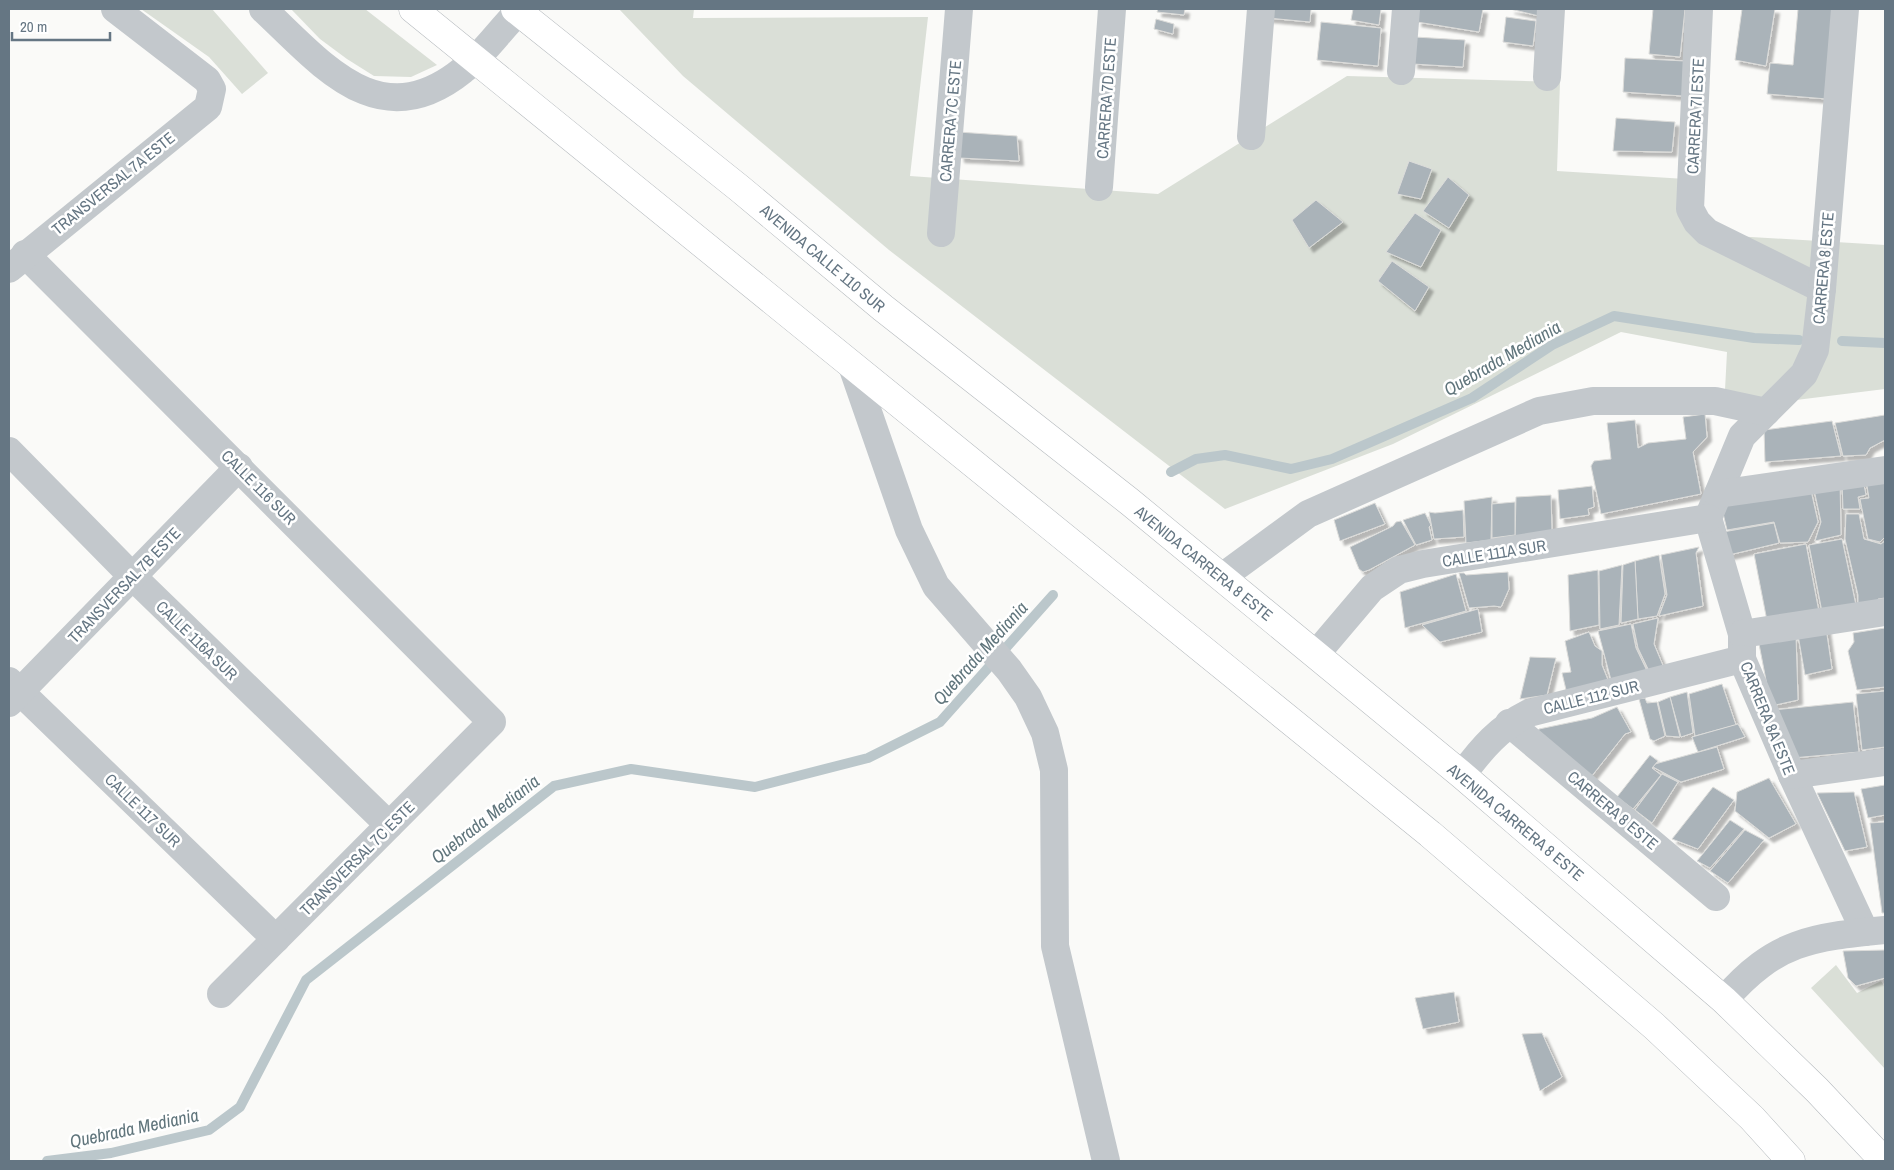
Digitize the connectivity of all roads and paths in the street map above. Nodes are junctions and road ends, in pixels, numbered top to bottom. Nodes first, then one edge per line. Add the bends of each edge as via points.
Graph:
1 (114, 9) edge
2 (263, 9) edge
3 (412, 9) edge
4 (518, 9) edge
5 (959, 9) edge
6 (1112, 9) edge
7 (1261, 9) edge
8 (1406, 9) edge
9 (1551, 9) edge
10 (1699, 9) edge
11 (1845, 9) edge
12 (474, 59) junction
13 (1401, 71) dead end
14 (1547, 77) dead end
15 (1252, 136) dead end
16 (1099, 187) dead end
17 (941, 233) dead end
18 (17, 262) edge
19 (1822, 288) junction
20 (852, 366) junction
21 (1766, 412) junction
22 (9, 451) edge
23 (240, 467) junction
24 (1885, 470) edge
25 (1130, 502) joint
26 (1713, 506) junction
27 (132, 576) junction
28 (1222, 577) junction
29 (1885, 612) edge
30 (1742, 646) junction
31 (1316, 654) junction
32 (12, 691) edge
33 (492, 722) joint
34 (1509, 723) junction
35 (1885, 762) edge
36 (1462, 775) junction
37 (1792, 775) junction
38 (389, 826) junction
39 (1716, 897) dead end
40 (1875, 931) edge
41 (276, 939) junction
42 (221, 994) dead end
43 (1724, 1000) junction
44 (1106, 1161) edge
45 (1791, 1161) edge
46 (1884, 1161) edge

1 - 18 street, TRANSVERSAL 7A ESTE via 207,80 212,88 208,107
2 - 12 street via 329,71 368,93 396,97 427,92 443,85
3 - 12 highway
4 - 12 street
4 - 25 highway, AVENIDA CALLE 110 SUR via 883,308
5 - 17 street, CARRERA 7C ESTE
6 - 16 street, CARRERA 7D ESTE
7 - 15 street
8 - 13 street
9 - 14 street
10 - 19 street, CARRERA 7I ESTE via 1690,209 1707,232
11 - 19 street, CARRERA 8 ESTE
12 - 20 highway
18 - 23 street, CALLE 116 SUR
19 - 21 street, CARRERA 8 ESTE via 1815,350 1804,374
20 - 44 street via 909,530 936,586 1008,670 1028,697 1045,733 1054,770 1055,946
20 - 45 highway via 1430,834 1639,1013 1752,1118
21 - 26 street, CARRERA 8 ESTE via 1742,436
21 - 28 street via 1715,401 1593,401 1539,411 1308,514
22 - 27 street, CALLE 116A SUR
23 - 27 street, TRANSVERSAL 7B ESTE
23 - 33 street, CALLE 116 SUR
24 - 26 street, CALLE 111A SUR
25 - 28 highway, AVENIDA CARRERA 8 ESTE
26 - 30 street, CARRERA 8A ESTE
26 - 31 street, CALLE 111A SUR via 1399,570 1372,588
27 - 32 street, TRANSVERSAL 7B ESTE
27 - 38 street, CALLE 116A SUR
28 - 31 highway, AVENIDA CARRERA 8 ESTE
29 - 30 street, CALLE 112 SUR
30 - 34 street, CALLE 112 SUR via 1529,713
30 - 37 street, CARRERA 8A ESTE
31 - 36 highway, AVENIDA CARRERA 8 ESTE
32 - 41 street, CALLE 117 SUR
33 - 38 street, TRANSVERSAL 7C ESTE
34 - 36 street, CALLE 112 SUR
34 - 39 street, CARRERA 8 ESTE
35 - 37 street
36 - 43 highway, AVENIDA CARRERA 8 ESTE
37 - 40 street, CARRERA 8A ESTE
38 - 41 street, TRANSVERSAL 7C ESTE
40 - 43 street via 1816,939 1788,947 1762,963
41 - 42 street, TRANSVERSAL 7C ESTE
43 - 46 highway, AVENIDA CARRERA 8 ESTE via 1818,1090

